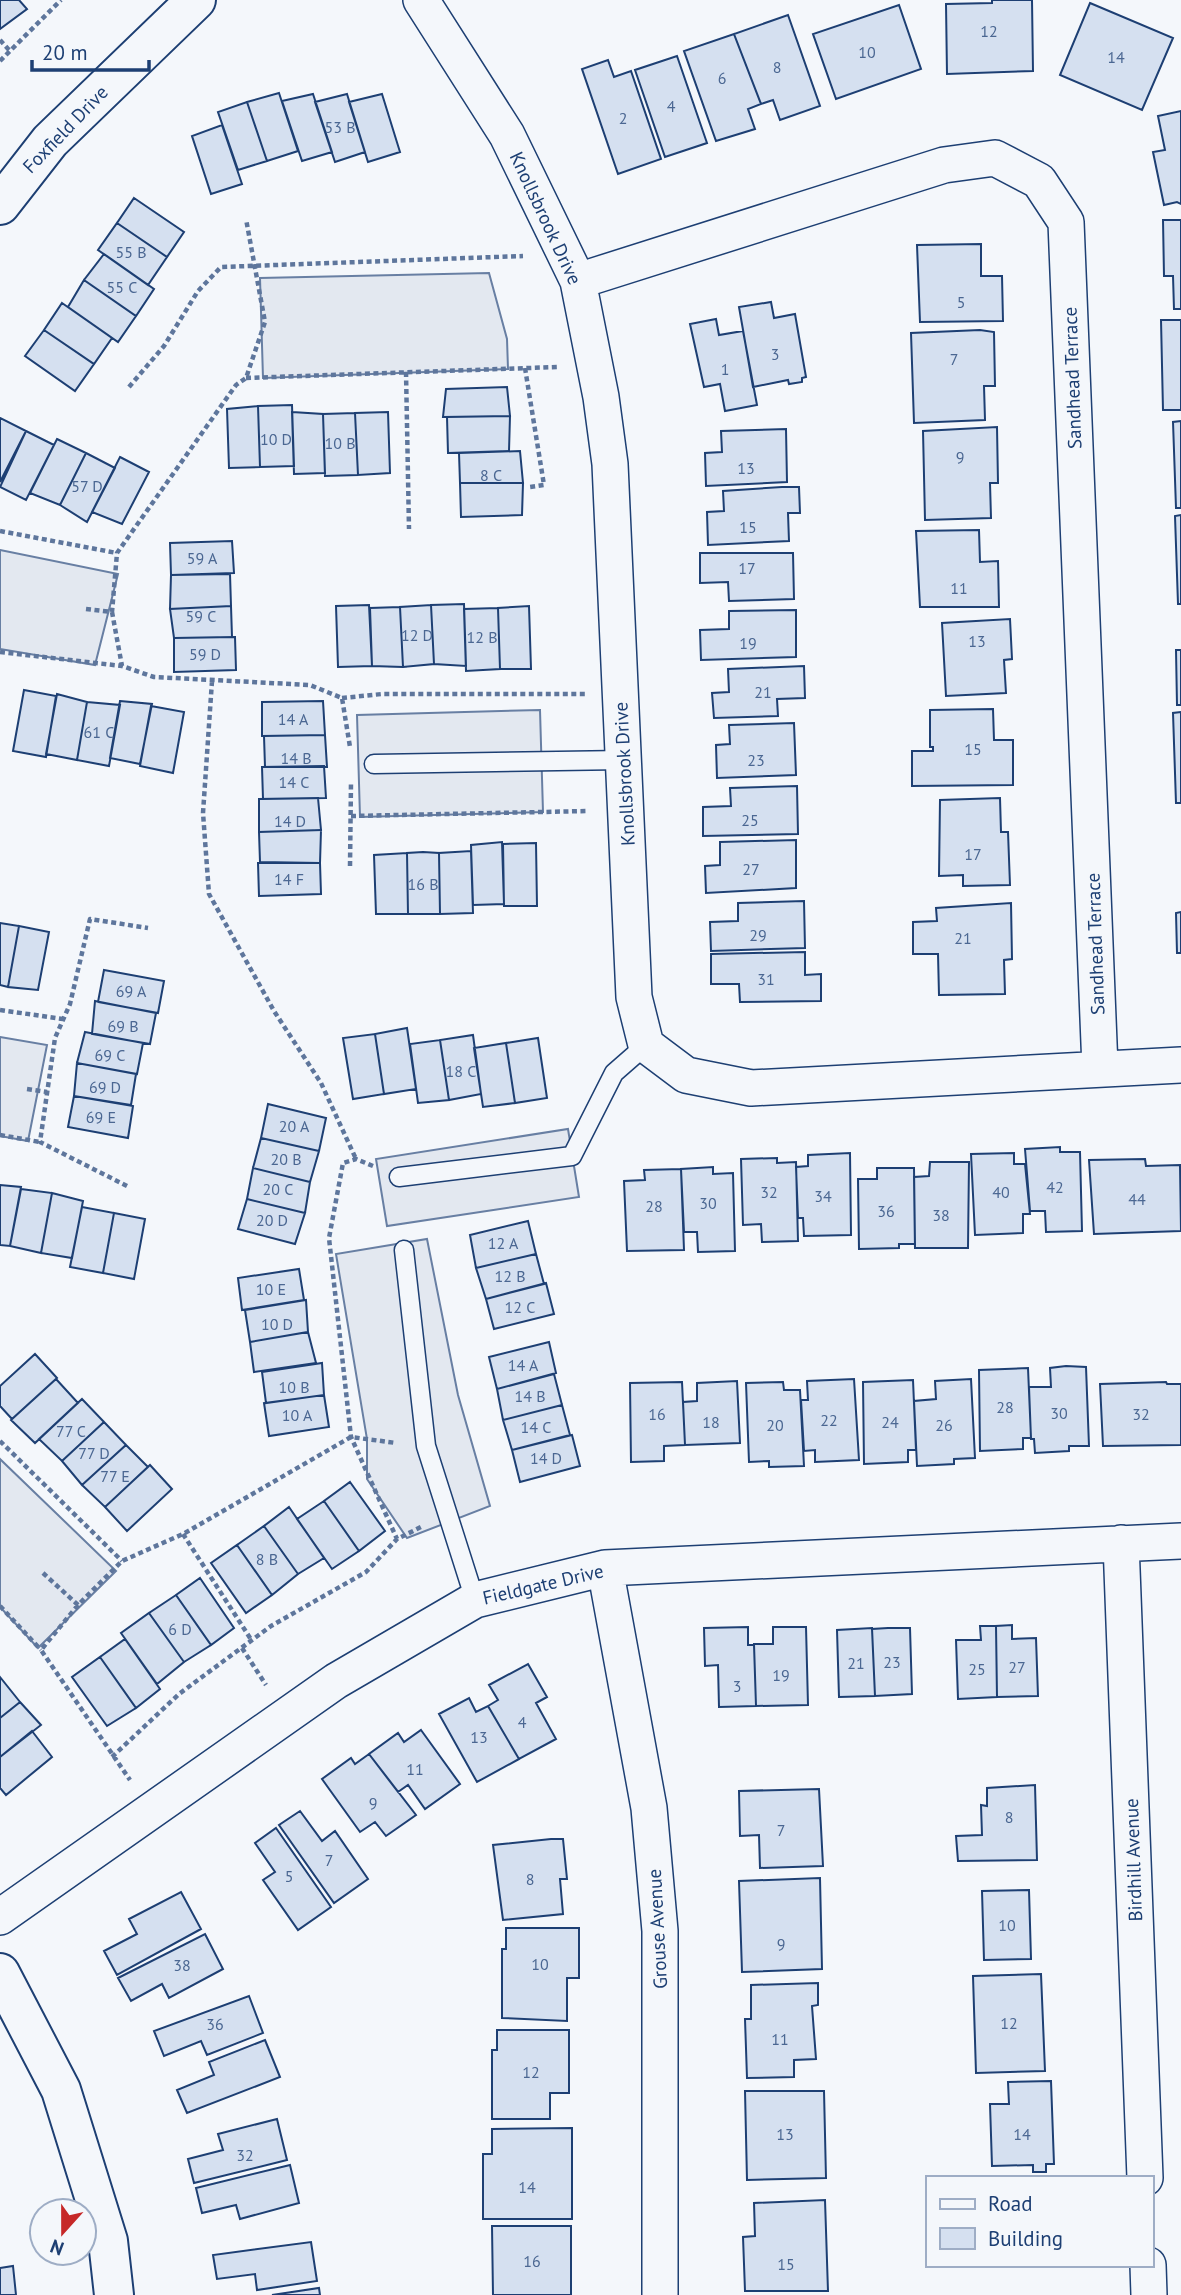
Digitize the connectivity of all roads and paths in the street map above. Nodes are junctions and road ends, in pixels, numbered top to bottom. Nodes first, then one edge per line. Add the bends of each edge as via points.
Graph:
1 (61, 0) edge
2 (196, 0) edge
3 (421, 0) edge
4 (0, 40) edge
5 (9, 50) junction
6 (0, 61) edge
7 (0, 205) edge
8 (246, 219) dead end
9 (256, 264) junction
10 (572, 268) junction
11 (595, 366) junction
12 (525, 368) junction
13 (406, 372) junction
14 (246, 378) junction
15 (129, 387) dead end
16 (530, 487) dead end
17 (409, 529) dead end
18 (0, 531) edge
19 (117, 553) junction
20 (86, 609) dead end
21 (111, 612) junction
22 (0, 652) edge
23 (122, 666) junction
24 (212, 681) junction
25 (621, 694) junction
26 (342, 698) junction
27 (352, 760) junction
28 (624, 760) junction
29 (374, 764) joint
30 (626, 810) junction
31 (351, 816) junction
32 (351, 866) dead end
33 (148, 928) dead end
34 (0, 1010) edge
35 (64, 1019) junction
36 (646, 1045) junction
37 (1181, 1065) edge
38 (1100, 1068) junction
39 (27, 1089) dead end
40 (47, 1092) junction
41 (0, 1135) edge
42 (40, 1142) junction
43 (356, 1158) junction
44 (399, 1177) joint
45 (127, 1186) dead end
46 (404, 1250) dead end
47 (351, 1437) junction
48 (0, 1441) edge
49 (426, 1446) junction
50 (447, 1514) junction
51 (183, 1534) junction
52 (397, 1539) junction
53 (1181, 1541) edge
54 (1121, 1543) junction
55 (122, 1561) junction
56 (605, 1568) junction
57 (43, 1573) dead end
58 (475, 1600) junction
59 (78, 1605) junction
60 (0, 1606) edge
61 (252, 1641) junction
62 (41, 1650) junction
63 (112, 1757) junction
64 (152, 1808) junction
65 (0, 1917) edge
66 (0, 1973) edge
67 (1145, 2176) edge
68 (1148, 2267) edge
69 (114, 2295) edge
70 (660, 2295) edge
71 (1149, 2295) edge

1 - 5 path
2 - 7 street, Foxfield Drive via 50,141
3 - 10 street, Knollsbrook Drive via 506,135
4 - 5 path
5 - 6 path
8 - 9 path
9 - 10 path
9 - 14 path via 265,322
9 - 15 path via 220,267
10 - 11 street, Knollsbrook Drive
10 - 38 street, Sandhead Terrace via 944,165 995,158 1039,181 1046,191 1066,222
11 - 12 path
11 - 25 street, Knollsbrook Drive via 610,464
12 - 13 path
12 - 16 path via 544,485
13 - 14 path
13 - 17 path
14 - 19 path via 236,385
18 - 19 path
19 - 21 path
20 - 21 path
21 - 23 path
22 - 23 path
23 - 24 path via 154,677
24 - 26 path via 310,685
24 - 43 path via 203,813 209,894 274,1011 321,1083
25 - 26 path
25 - 28 street, Knollsbrook Drive
26 - 27 path
27 - 29 path
27 - 31 path
28 - 29 lane
28 - 30 street, Knollsbrook Drive
30 - 31 path
30 - 36 street, Knollsbrook Drive via 635,998
31 - 32 path
33 - 35 path via 90,919
34 - 35 path
35 - 40 path via 55,1038
36 - 38 street via 686,1075 751,1088
36 - 44 lane via 614,1073 572,1156
37 - 38 street
39 - 40 path
40 - 42 path
41 - 42 path
42 - 45 path
43 - 44 path
43 - 47 path via 343,1163 328,1238
46 - 49 lane
47 - 49 path
47 - 51 path
47 - 52 path
48 - 55 path
49 - 50 lane
50 - 52 path
50 - 58 lane
51 - 55 path
51 - 61 path
52 - 61 path via 366,1572
53 - 54 street, Fieldgate Drive
54 - 56 street, Fieldgate Drive
54 - 67 street, Birdhill Avenue
55 - 59 path
56 - 58 street, Fieldgate Drive
56 - 70 street, Grouse Avenue via 649,1808 660,1931
57 - 59 path
58 - 64 street, Fieldgate Drive via 336,1681
59 - 62 path
60 - 62 path
61 - 63 path via 179,1694
62 - 63 path
63 - 64 path
64 - 65 street, Fieldgate Drive
66 - 69 street via 61,2090 108,2241
68 - 71 street

